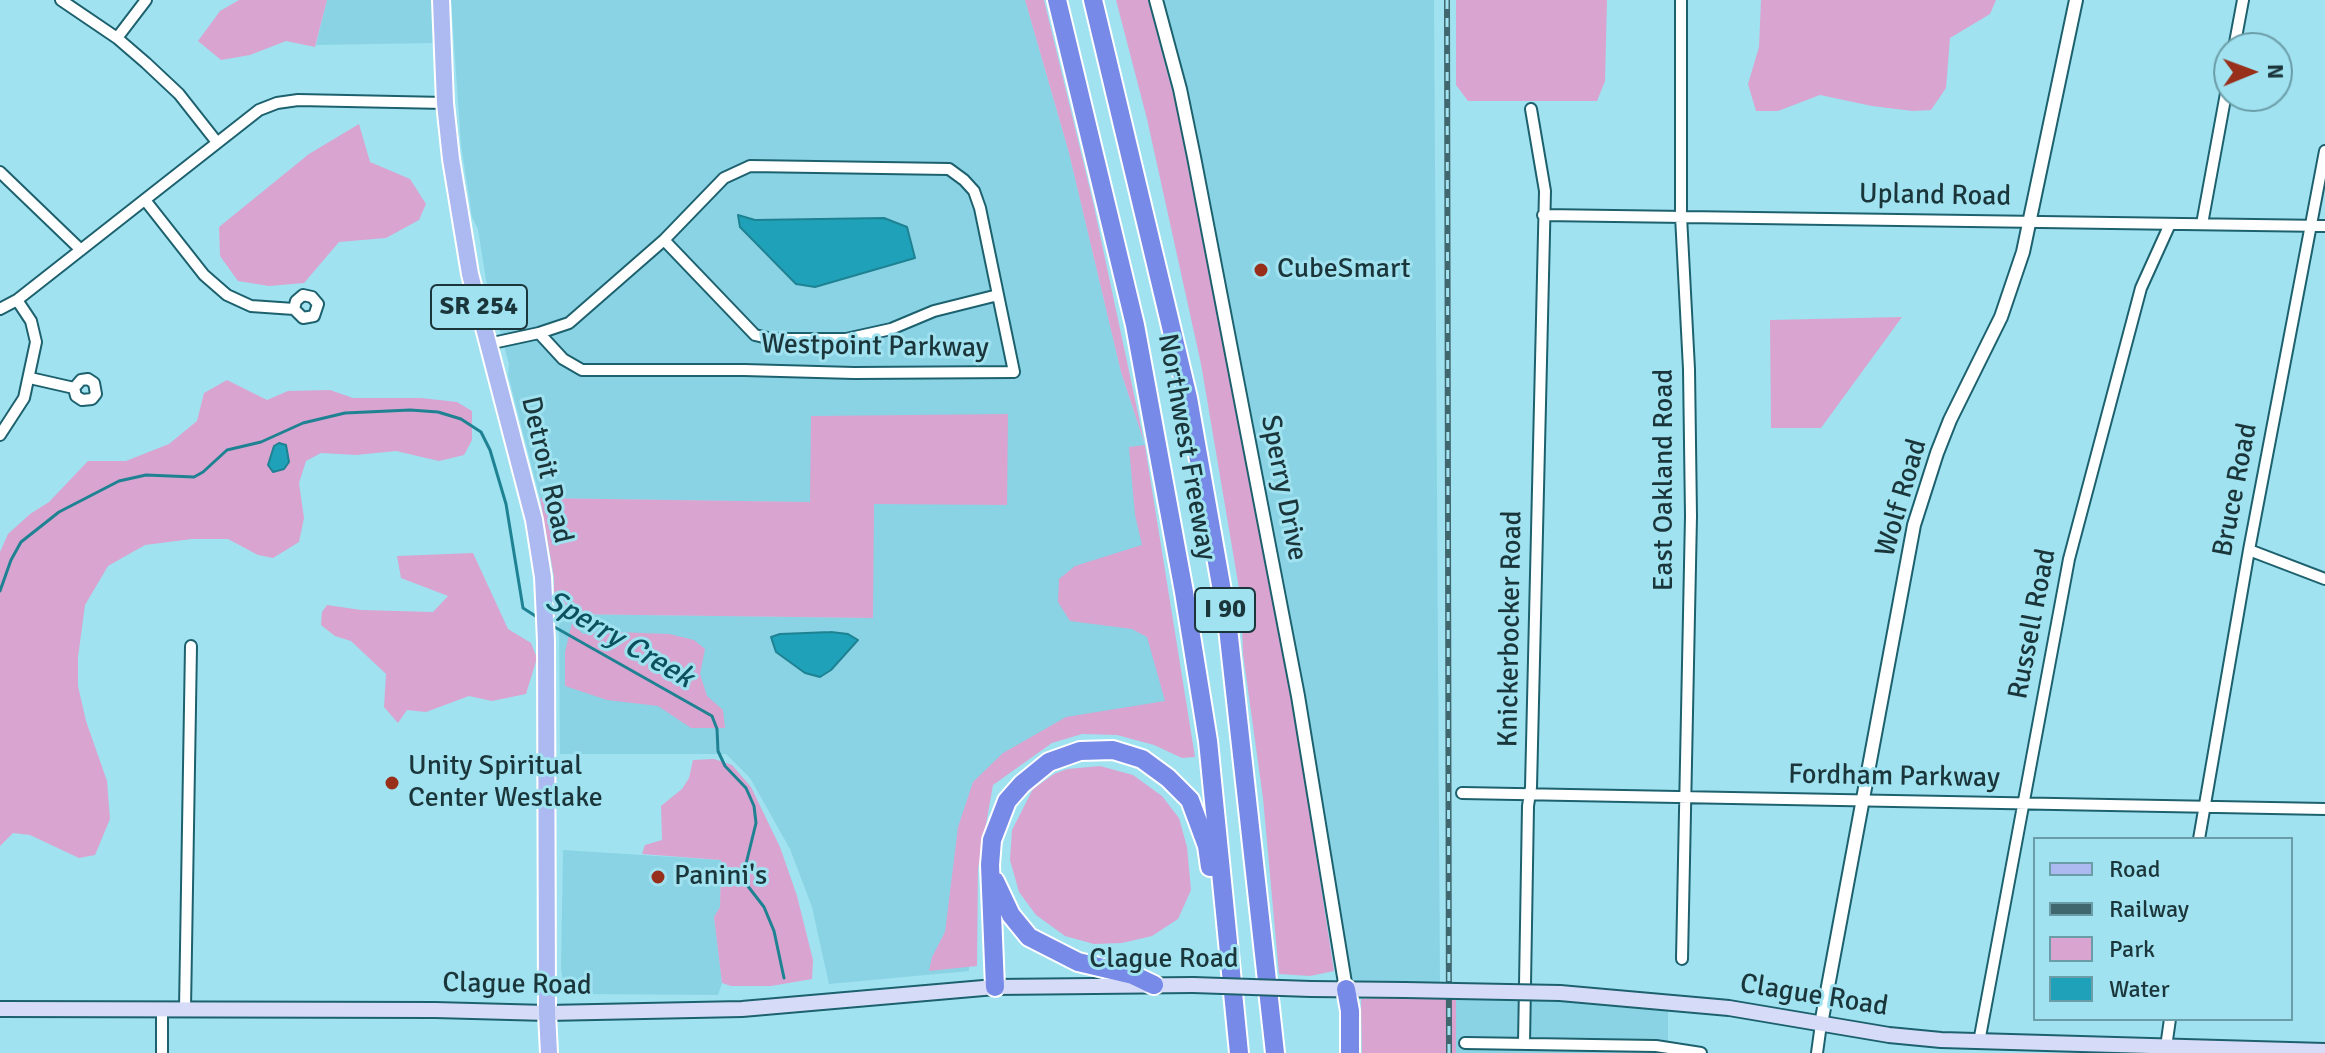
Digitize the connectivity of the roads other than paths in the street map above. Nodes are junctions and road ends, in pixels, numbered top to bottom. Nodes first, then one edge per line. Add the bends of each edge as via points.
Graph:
1 (61, 0) edge
2 (146, 0) edge
3 (441, 0) edge
4 (1057, 0) edge
5 (1093, 0) edge
6 (1156, 0) edge
7 (1681, 0) edge
8 (2076, 0) edge
9 (2243, 0) edge
10 (2237, 32) edge
11 (117, 38) junction
12 (445, 103) junction
13 (1531, 109) dead end
14 (2223, 112) edge
15 (216, 141) junction
16 (2325, 151) edge
17 (0, 172) edge
18 (145, 200) junction
19 (1543, 215) junction
20 (1681, 216) junction
21 (2032, 222) junction
22 (2170, 224) junction
23 (2202, 224) junction
24 (2311, 225) junction
25 (2325, 226) edge
26 (664, 240) junction
27 (81, 250) junction
28 (998, 295) junction
29 (17, 300) junction
30 (0, 309) edge
31 (294, 309) dead end
32 (539, 333) junction
33 (488, 344) junction
34 (30, 378) junction
35 (74, 388) dead end
36 (0, 435) edge
37 (2249, 550) junction
38 (2325, 579) edge
39 (191, 646) dead end
40 (1462, 793) dead end
41 (1529, 796) junction
42 (1684, 796) junction
43 (1863, 801) junction
44 (2025, 803) junction
45 (2204, 807) junction
46 (2325, 809) edge
47 (2199, 837) edge
48 (990, 865) junction
49 (1231, 958) junction
50 (1682, 959) dead end
51 (1154, 985) junction
52 (995, 987) junction
53 (1346, 989) junction
54 (0, 1009) edge
55 (185, 1009) junction
56 (162, 1010) junction
57 (547, 1013) junction
58 (2170, 1021) edge
59 (1821, 1024) junction
60 (1979, 1042) junction
61 (1465, 1043) dead end
62 (1524, 1044) junction
63 (2166, 1047) junction
64 (2325, 1051) edge
65 (162, 1053) edge
66 (549, 1053) edge
67 (1239, 1053) edge
68 (1275, 1053) edge
69 (1350, 1053) edge
70 (1701, 1053) edge
71 (1817, 1053) edge

1 - 11 street
2 - 11 street
3 - 12 main road, Detroit Road / SR 254
4 - 49 highway, Northwest Freeway / I 90 via 1135,325 1182,576 1208,741
5 - 68 highway, Northwest Freeway / I 90 via 1188,398 1227,619
6 - 53 street, Sperry Drive via 1194,157 1291,656
7 - 20 street, East Oakland Road
8 - 21 street, Wolf Road
9 - 10 street
11 - 15 street via 179,94
12 - 15 street via 277,103
12 - 33 main road, Detroit Road / SR 254 via 470,274
13 - 19 street, Knickerbocker Road via 1545,191
14 - 23 street
15 - 18 street
16 - 24 street, Bruce Road
17 - 27 street
18 - 27 street
18 - 31 street via 204,275 227,295 251,306
19 - 20 street, Upland Road
19 - 41 street, Knickerbocker Road
20 - 21 street, Upland Road
20 - 42 street, East Oakland Road via 1691,516
21 - 22 street, Upland Road
21 - 43 street, Wolf Road via 2001,317 1950,420 1924,488
22 - 23 street, Upland Road
22 - 44 street, Russell Road via 2141,288 2069,559
23 - 24 street, Upland Road
24 - 25 street, Upland Road
24 - 37 street, Bruce Road
26 - 28 street via 755,335 772,339 846,339
26 - 28 street, Westpoint Parkway via 724,178 750,166 949,169 974,191
26 - 32 street, Westpoint Parkway via 569,323
27 - 29 street
28 - 32 street, Westpoint Parkway via 1014,372 582,370 563,359
29 - 30 street
29 - 34 street via 36,332
32 - 33 street, Westpoint Parkway
33 - 57 main road, Detroit Road / SR 254 via 534,520 543,577
34 - 35 street
34 - 36 street via 24,398
37 - 38 street
37 - 45 street, Bruce Road
39 - 55 street
40 - 41 street, Fordham Parkway
41 - 42 street, Fordham Parkway
41 - 62 street, Knickerbocker Road
42 - 43 street, Fordham Parkway
42 - 50 street, East Oakland Road
43 - 44 street, Fordham Parkway
43 - 59 street, Wolf Road
44 - 45 street, Fordham Parkway
44 - 60 street, Russell Road
45 - 46 street, Fordham Parkway
45 - 47 street, Bruce Road
48 - 49 highway via 992,840 1007,801 1049,762 1080,751 1113,750 1142,759 1190,800 1207,846 1216,909
48 - 51 highway via 1000,895 1029,937 1078,962
48 - 52 highway
49 - 67 highway, Northwest Freeway / I 90
51 - 52 main road, Clague Road
51 - 53 main road, Clague Road, bridge
52 - 57 main road, Clague Road via 742,1009
53 - 59 main road, Clague Road, bridge via 1560,993 1729,1008
53 - 69 highway
54 - 56 main road, Clague Road
55 - 56 main road, Clague Road
55 - 57 main road, Clague Road
56 - 65 street
57 - 66 main road, Detroit Road / SR 254
58 - 63 street
59 - 60 main road, Clague Road
59 - 71 street
60 - 63 main road, Clague Road
61 - 62 street
62 - 70 street via 1656,1046
63 - 64 main road, Clague Road

